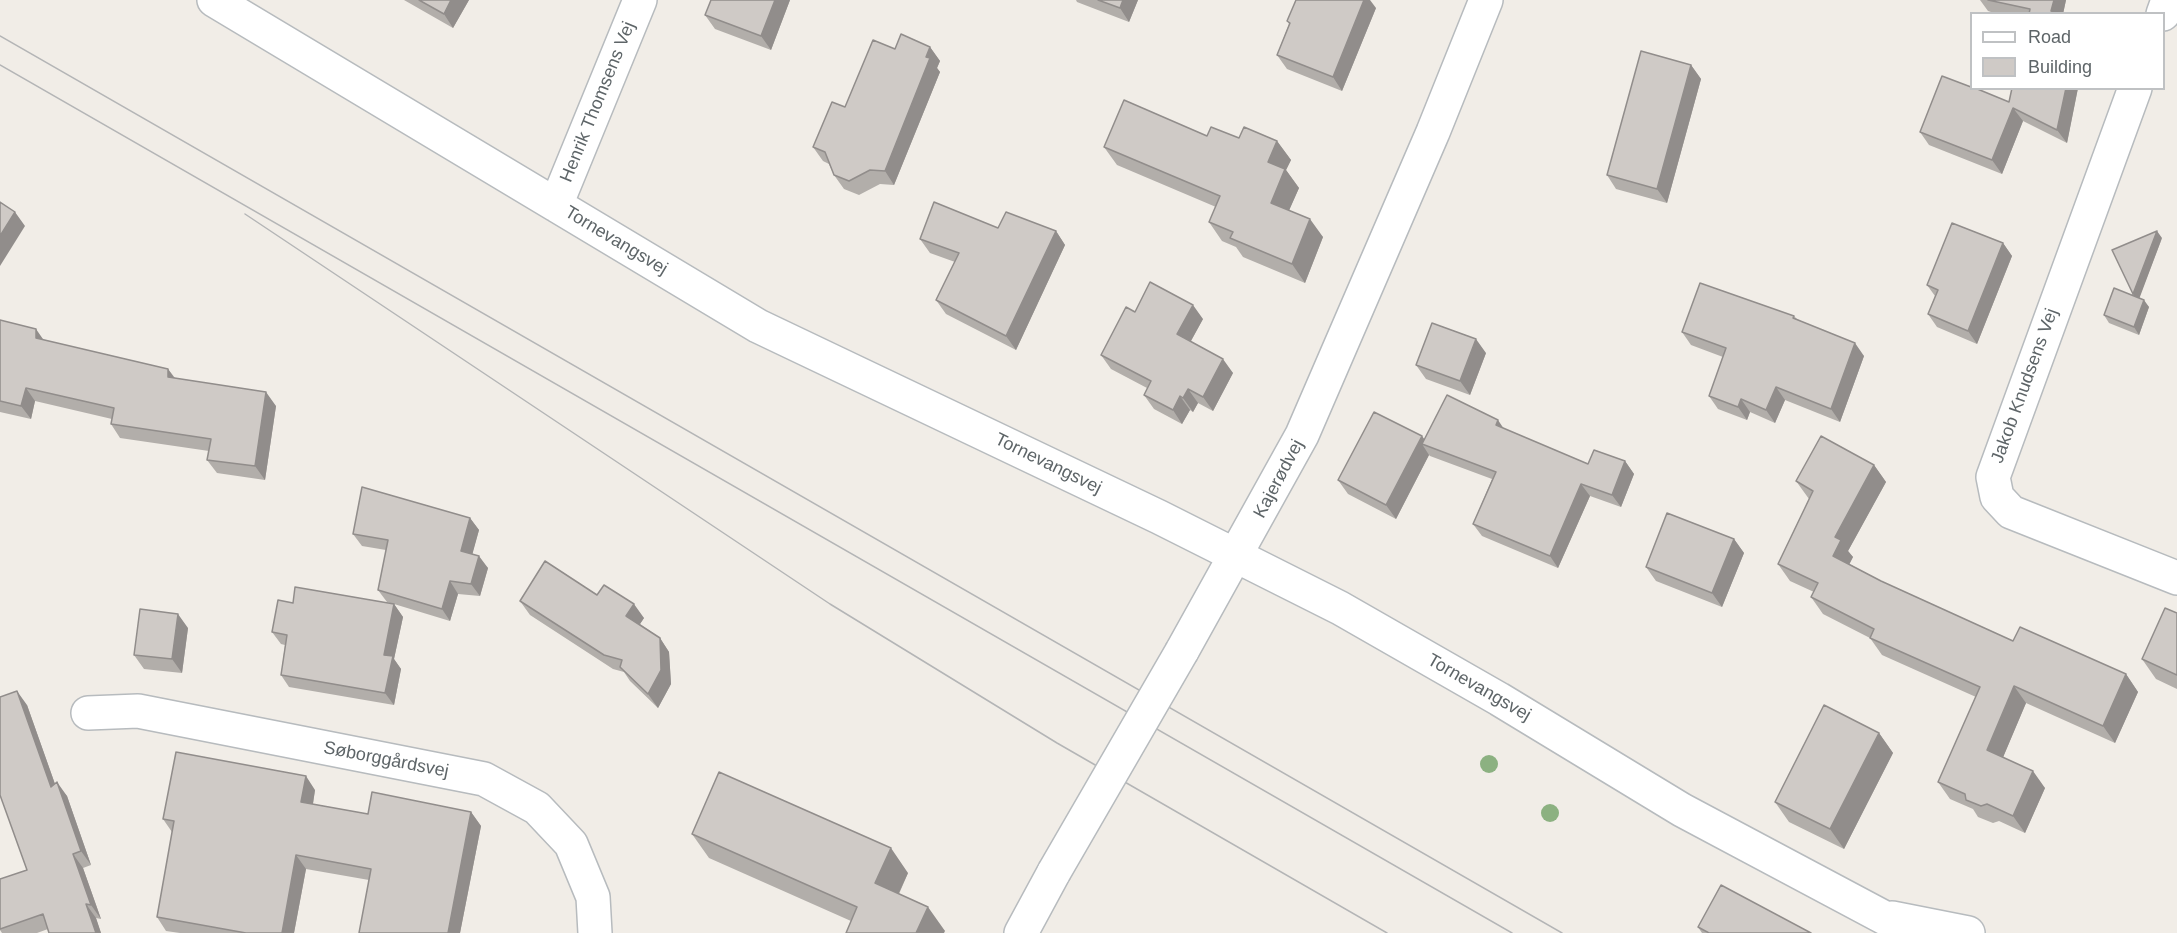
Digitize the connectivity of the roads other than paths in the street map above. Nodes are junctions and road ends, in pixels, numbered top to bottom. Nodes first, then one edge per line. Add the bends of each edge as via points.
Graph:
1 (214, 0) edge
2 (640, 0) edge
3 (1486, 0) edge
4 (2134, 90) edge
5 (556, 205) junction
6 (1238, 555) junction
7 (2177, 578) edge
8 (88, 713) dead end
9 (1900, 925) edge
10 (595, 933) edge
11 (1021, 933) edge
12 (1968, 933) edge

1 - 5 street, Tornevangsvej
2 - 5 street, Henrik Thomsens Vej
3 - 6 street, Kajerødvej via 1302,435
4 - 7 street, Jakob Knudsens Vej via 1993,477 2000,502 2011,512
5 - 6 street, Tornevangsvej via 758,326
6 - 9 street, Tornevangsvej via 1360,620 1682,810
6 - 11 street, Kajerødvej, bridge
8 - 10 street, Søborggårdsvej via 138,711 484,779 537,808 571,844 593,897
9 - 12 street, Tornevangsvej

